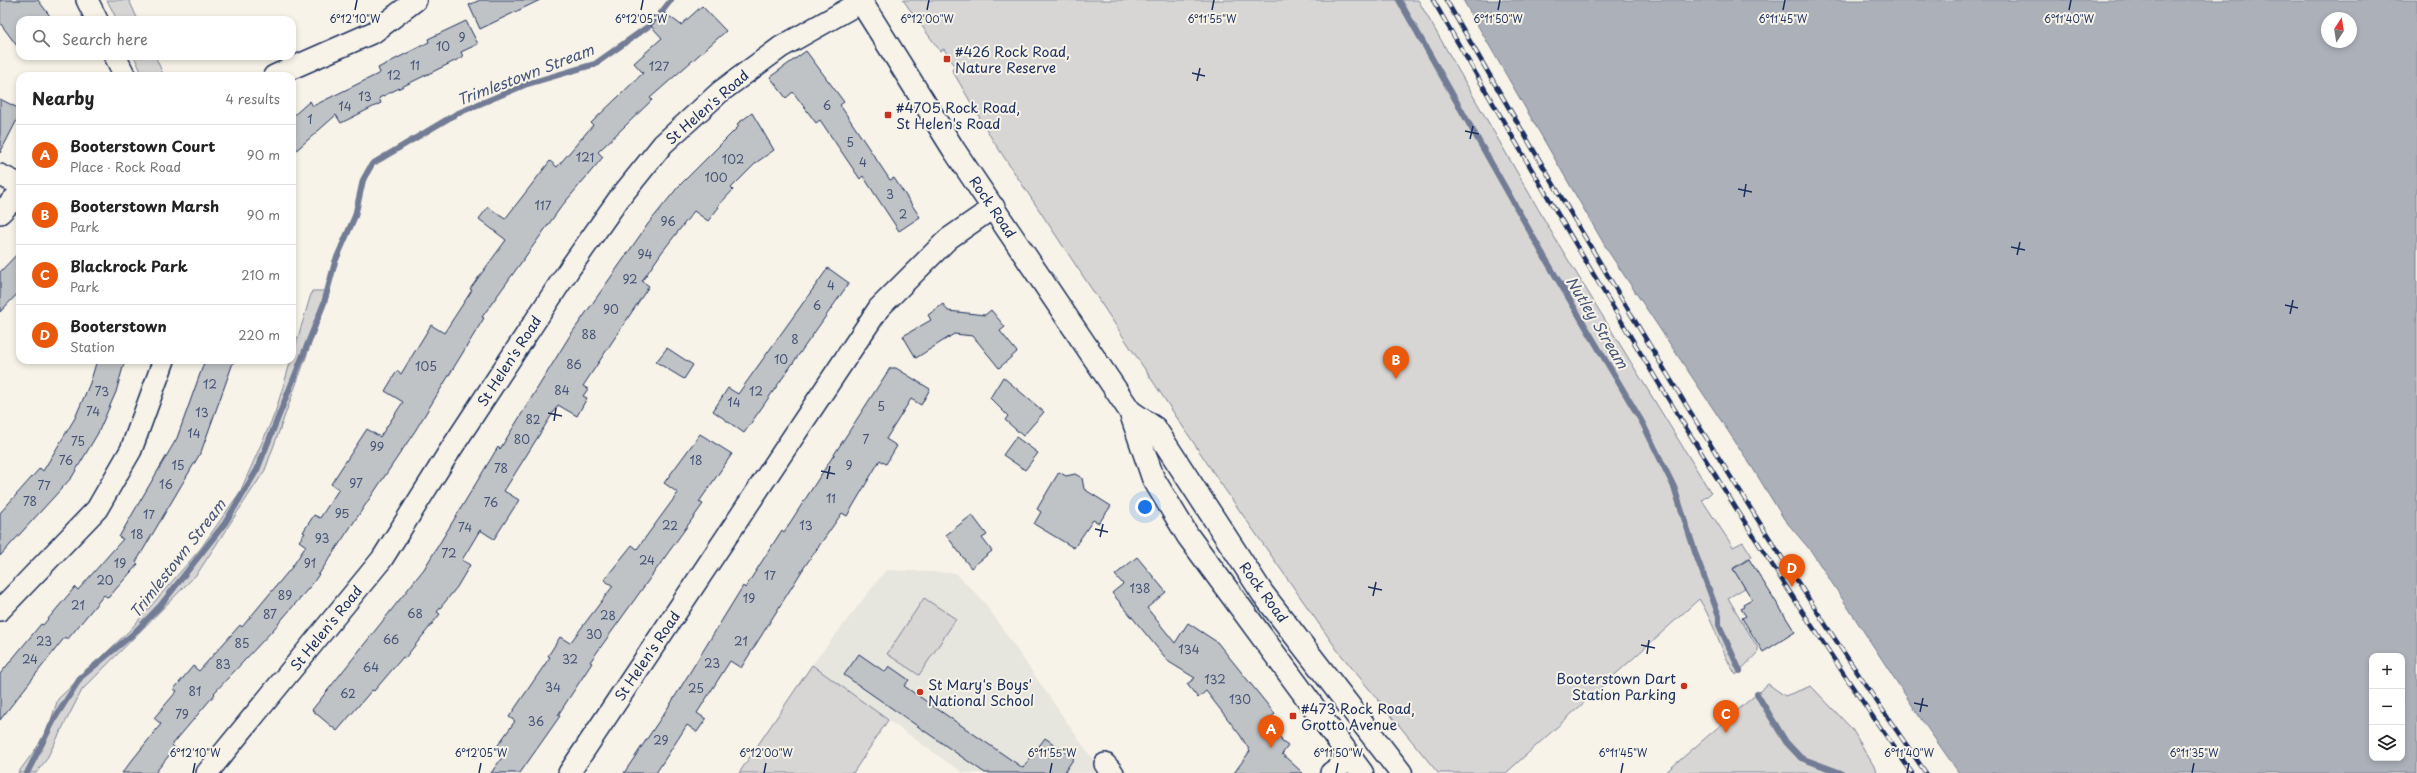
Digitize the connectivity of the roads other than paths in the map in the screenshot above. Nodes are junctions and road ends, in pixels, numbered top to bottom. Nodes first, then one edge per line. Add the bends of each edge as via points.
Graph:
1 (87, 0) edge
2 (416, 0) edge
3 (861, 1) edge
4 (95, 16) edge
5 (117, 60) edge
6 (123, 72) edge
7 (283, 72) edge
8 (15, 187) edge
9 (994, 207) junction
10 (0, 213) edge
11 (163, 364) edge
12 (1130, 411) junction
13 (0, 610) edge
14 (1356, 766) edge
15 (207, 773) edge
16 (568, 773) edge
17 (1331, 773) edge
18 (1401, 773) edge

1 - 4 street
2 - 7 street via 374,32
3 - 9 main road, Rock Road via 912,85
3 - 15 street, St Helen's Road via 781,46 720,92 664,144 618,200 570,268 382,559
5 - 6 street
8 - 10 street
9 - 12 main road, Rock Road
9 - 16 street, St Helen's Road via 948,239 879,308
11 - 13 street via 131,450 98,509
12 - 14 main road, Rock Road via 1153,478 1188,536
12 - 18 main road, Rock Road via 1155,428 1263,594 1307,647
14 - 17 street

